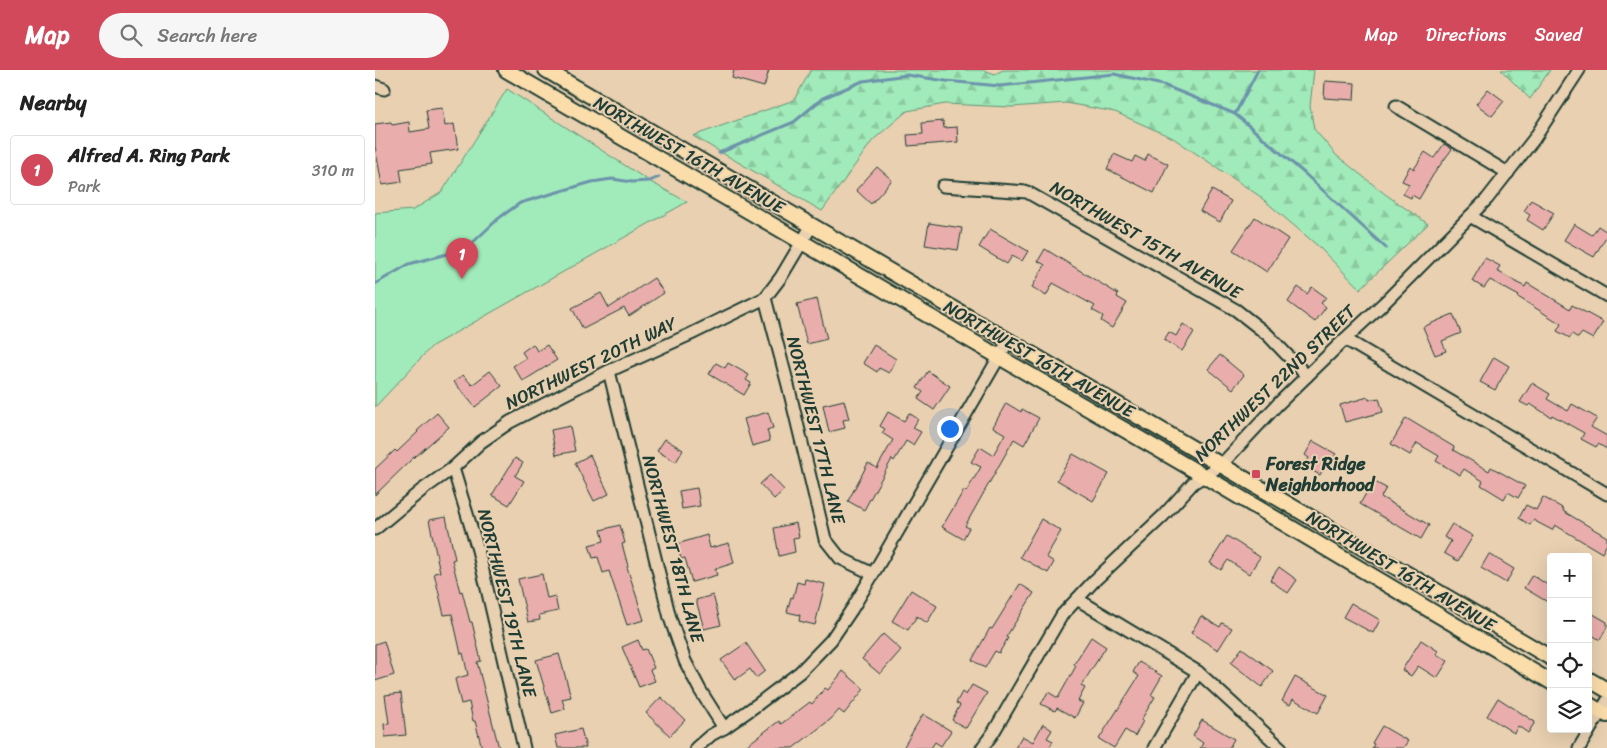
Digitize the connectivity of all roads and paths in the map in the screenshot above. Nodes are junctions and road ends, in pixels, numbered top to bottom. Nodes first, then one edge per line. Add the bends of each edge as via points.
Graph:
1 (506, 70) edge
2 (546, 70) edge
3 (1579, 70) edge
4 (1396, 106) dead end
5 (657, 134) junction
6 (646, 152) junction
7 (1507, 173) junction
8 (943, 186) dead end
9 (1469, 216) junction
10 (811, 225) junction
11 (802, 242) junction
12 (1607, 296) edge
13 (765, 298) junction
14 (1345, 339) junction
15 (1009, 340) junction
16 (999, 358) junction
17 (609, 371) junction
18 (1307, 376) junction
19 (1221, 465) junction
20 (453, 468) junction
21 (1204, 476) junction
22 (1607, 494) edge
23 (375, 529) edge
24 (873, 574) junction
25 (1413, 577) junction
26 (1403, 595) junction
27 (1077, 599) junction
28 (1547, 656) edge
29 (1198, 672) junction
30 (1547, 680) edge
31 (1592, 682) edge
32 (1607, 690) edge
33 (1592, 705) edge
34 (1605, 709) edge
35 (724, 728) junction
36 (524, 748) edge
37 (696, 748) edge
38 (982, 748) edge
39 (1154, 748) edge
40 (1281, 748) edge
41 (1579, 748) edge

1 - 6 main road, NORTHWEST 16TH AVENUE
2 - 5 main road, NORTHWEST 16TH AVENUE
3 - 7 street, NORTHWEST 22ND STREET
4 - 7 street
5 - 6 main road
5 - 10 main road, NORTHWEST 16TH AVENUE
6 - 11 main road, NORTHWEST 16TH AVENUE
7 - 9 street, NORTHWEST 22ND STREET
8 - 18 street, NORTHWEST 15TH AVENUE via 1027,192 1236,310 1267,335
9 - 12 street
9 - 14 street, NORTHWEST 22ND STREET
10 - 11 street, NORTHWEST 20TH WAY
10 - 15 main road, NORTHWEST 16TH AVENUE
11 - 13 street, NORTHWEST 20TH WAY
11 - 16 main road, NORTHWEST 16TH AVENUE
13 - 17 street, NORTHWEST 20TH WAY
13 - 24 street, NORTHWEST 17TH LANE via 825,539 840,558
14 - 18 street, NORTHWEST 22ND STREET
14 - 22 street
15 - 16 street
15 - 19 main road, NORTHWEST 16TH AVENUE
16 - 21 main road, NORTHWEST 16TH AVENUE
16 - 24 street
17 - 20 street, NORTHWEST 20TH WAY via 510,422 481,442
17 - 35 street, NORTHWEST 18TH LANE via 670,618 699,690
18 - 19 street, NORTHWEST 22ND STREET
19 - 21 street, NORTHWEST 22ND STREET
19 - 25 main road, NORTHWEST 16TH AVENUE
20 - 23 street, NORTHWEST 20TH WAY
20 - 36 street, NORTHWEST 19TH LANE via 478,550
21 - 26 main road, NORTHWEST 16TH AVENUE
21 - 27 street, NORTHWEST 22ND STREET via 1193,483
24 - 35 street via 831,640 800,672
25 - 26 main road
25 - 28 main road, NORTHWEST 16TH AVENUE
26 - 30 main road, NORTHWEST 16TH AVENUE
27 - 29 street
27 - 38 street, NORTHWEST 22ND STREET via 1062,616
29 - 39 street
29 - 40 street
31 - 32 main road
33 - 34 main road
34 - 41 street
35 - 37 street

